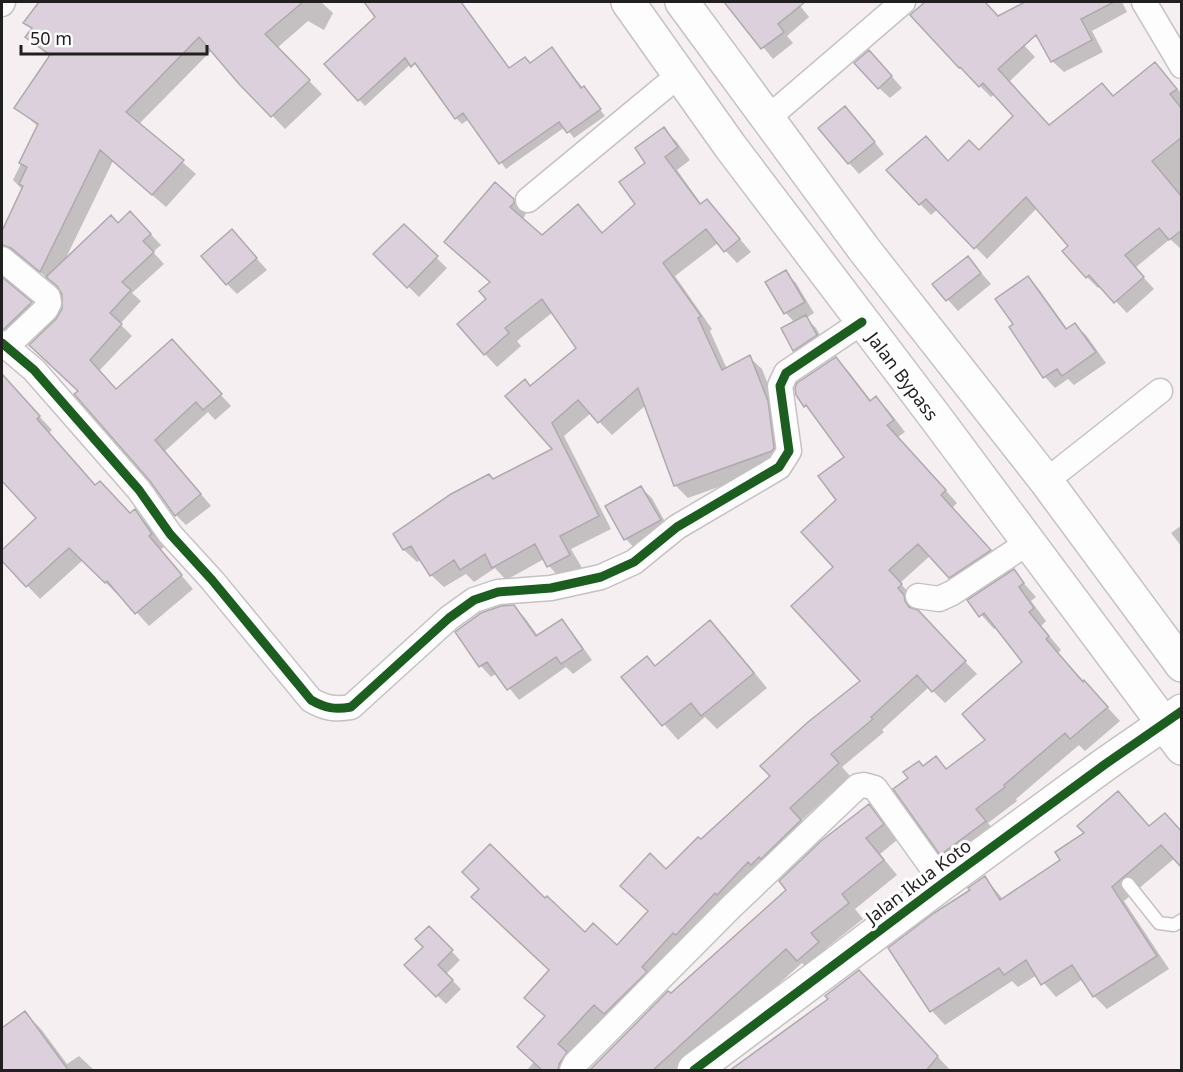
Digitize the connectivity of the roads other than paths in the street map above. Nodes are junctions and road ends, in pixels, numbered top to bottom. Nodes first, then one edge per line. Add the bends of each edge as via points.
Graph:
1 (628, 2) edge
2 (682, 2) edge
3 (903, 2) edge
4 (1144, 2) edge
5 (1182, 66) edge
6 (679, 75) junction
7 (768, 118) junction
8 (528, 200) dead end
9 (2, 259) edge
10 (862, 322) junction
11 (4, 345) edge
12 (1160, 391) dead end
13 (1046, 481) junction
14 (1029, 542) junction
15 (918, 596) dead end
16 (1182, 665) edge
17 (1176, 727) edge
18 (942, 883) junction
19 (1128, 884) dead end
20 (1182, 920) edge
21 (572, 1071) edge
22 (694, 1071) edge

1 - 6 main road, Jalan Bypass
2 - 7 main road
3 - 7 street
4 - 5 street
6 - 8 street
6 - 10 main road, Jalan Bypass
7 - 13 main road via 830,204
9 - 11 street via 48,297 49,303
10 - 11 street via 782,379 789,451 779,467 677,527 634,562 601,577 551,588 498,592 474,600 351,707 337,710 311,700 170,534 139,490 34,370
10 - 14 main road, Jalan Bypass
12 - 13 street
13 - 16 main road
14 - 15 street via 952,593 939,598
14 - 17 main road, Jalan Bypass
17 - 18 main road, Jalan Ikua Koto via 1104,765
18 - 21 street via 875,789 858,786 731,907
18 - 22 main road, Jalan Ikua Koto
19 - 20 lane via 1159,923 1174,925

